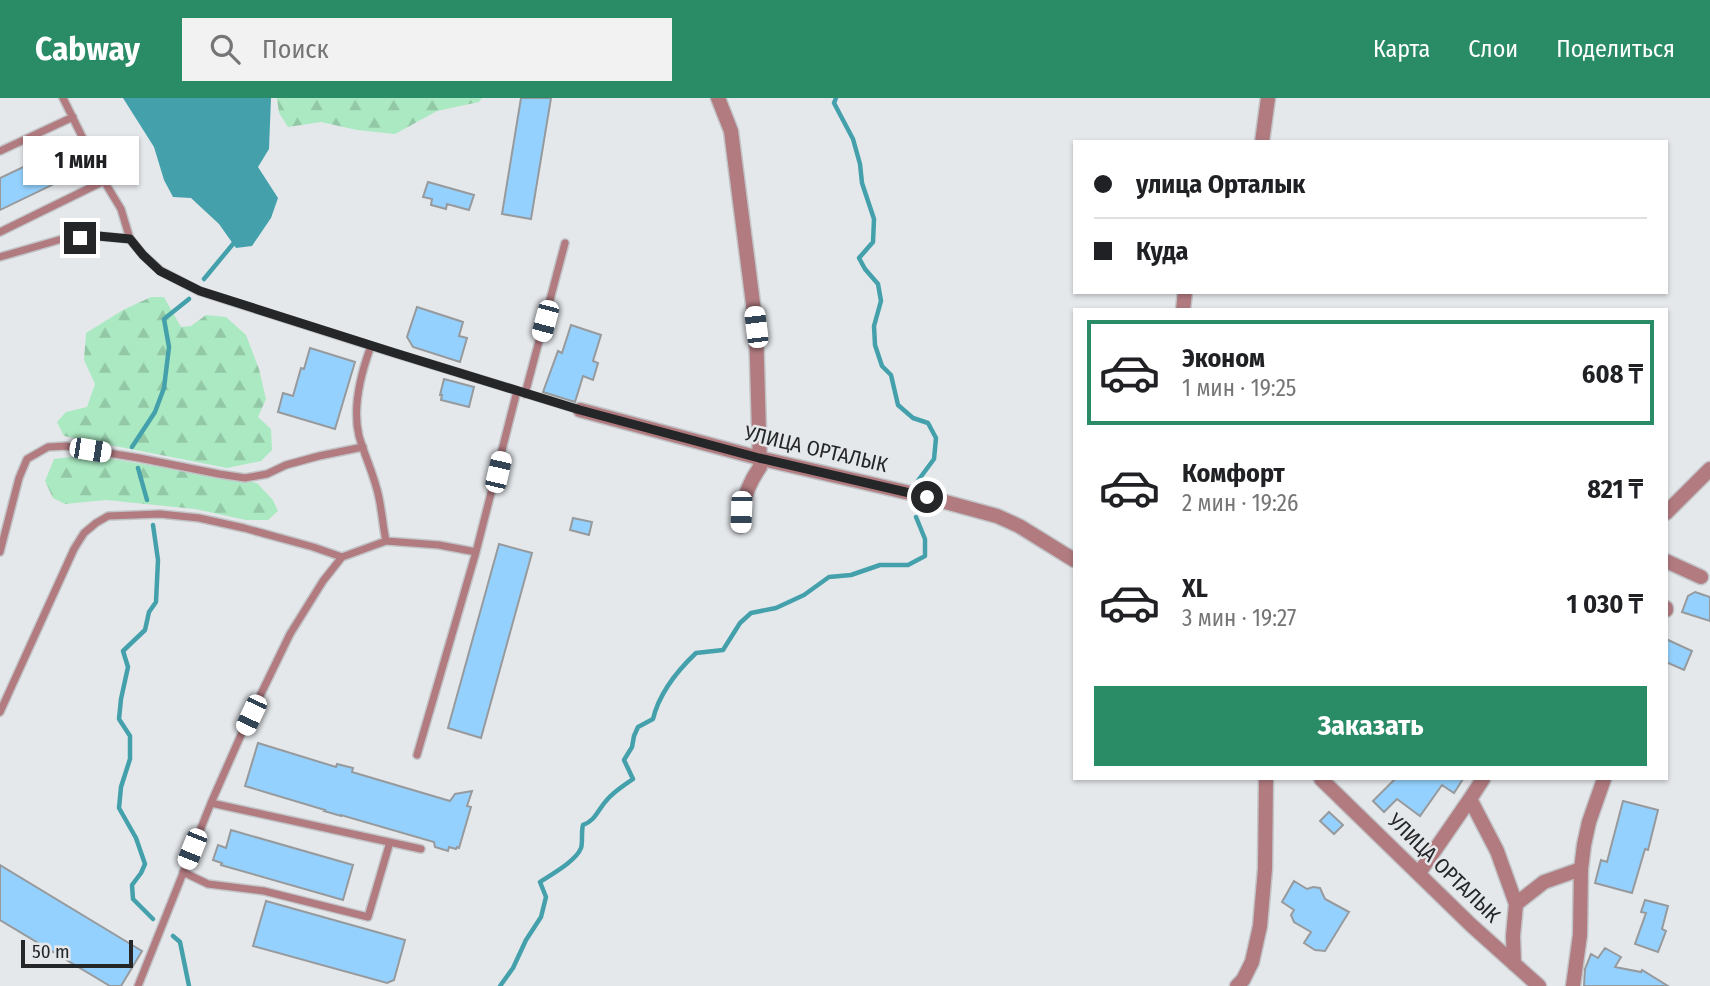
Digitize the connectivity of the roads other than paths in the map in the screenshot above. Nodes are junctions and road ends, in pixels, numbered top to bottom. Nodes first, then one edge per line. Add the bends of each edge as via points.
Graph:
1 (63, 98) edge
2 (718, 98) edge
3 (1268, 98) edge
4 (73, 117) junction
5 (1262, 140) edge
6 (0, 151) edge
7 (104, 181) junction
8 (0, 232) edge
9 (130, 239) junction
10 (565, 243) dead end
11 (0, 257) edge
12 (371, 346) junction
13 (521, 392) junction
14 (580, 410) joint
15 (363, 447) junction
16 (759, 458) junction
17 (1710, 469) edge
18 (1668, 511) edge
19 (740, 526) dead end
20 (2, 533) edge
21 (386, 541) junction
22 (0, 552) edge
23 (476, 552) junction
24 (342, 556) junction
25 (1073, 559) edge
26 (1668, 562) edge
27 (1701, 578) dead end
28 (0, 712) edge
29 (417, 755) dead end
30 (1266, 780) edge
31 (1322, 780) edge
32 (1482, 780) edge
33 (1604, 780) edge
34 (1471, 799) junction
35 (211, 803) junction
36 (390, 842) junction
37 (421, 849) dead end
38 (1581, 869) junction
39 (183, 872) junction
40 (1419, 873) junction
41 (1516, 904) junction
42 (1514, 964) junction
43 (138, 986) edge
44 (1237, 986) edge
45 (1539, 986) edge
46 (1573, 986) edge

1 - 4 lane
2 - 16 street via 731,131 756,327
3 - 5 street
4 - 6 lane
4 - 7 lane
7 - 8 lane
7 - 9 lane via 121,209
9 - 11 lane via 62,239
9 - 12 lane via 160,271 200,291
10 - 13 lane
12 - 13 lane
12 - 15 lane via 362,370 357,410
13 - 14 lane
13 - 23 lane
14 - 16 street, УЛИЦА ОРТАЛЫК
15 - 20 lane via 245,478 66,446 48,447 27,459
15 - 21 lane via 380,499
16 - 19 street
16 - 25 street, УЛИЦА ОРТАЛЫК via 997,516
17 - 18 street
20 - 22 lane
21 - 23 lane
21 - 24 lane
23 - 29 lane
24 - 28 lane via 199,518 108,516 84,533 74,550
24 - 35 lane via 290,634
26 - 27 street
30 - 44 street via 1260,926 1252,962
31 - 40 street, УЛИЦА ОРТАЛЫК
32 - 34 street
33 - 38 street via 1589,822
34 - 40 street
34 - 41 street via 1497,850
35 - 36 lane
35 - 39 lane
36 - 37 lane
36 - 39 lane via 368,917 264,891 208,884
38 - 41 street via 1544,882
38 - 46 street via 1580,935
39 - 43 lane
40 - 42 street, УЛИЦА ОРТАЛЫК
41 - 42 street
42 - 45 street, УЛИЦА ОРТАЛЫК

